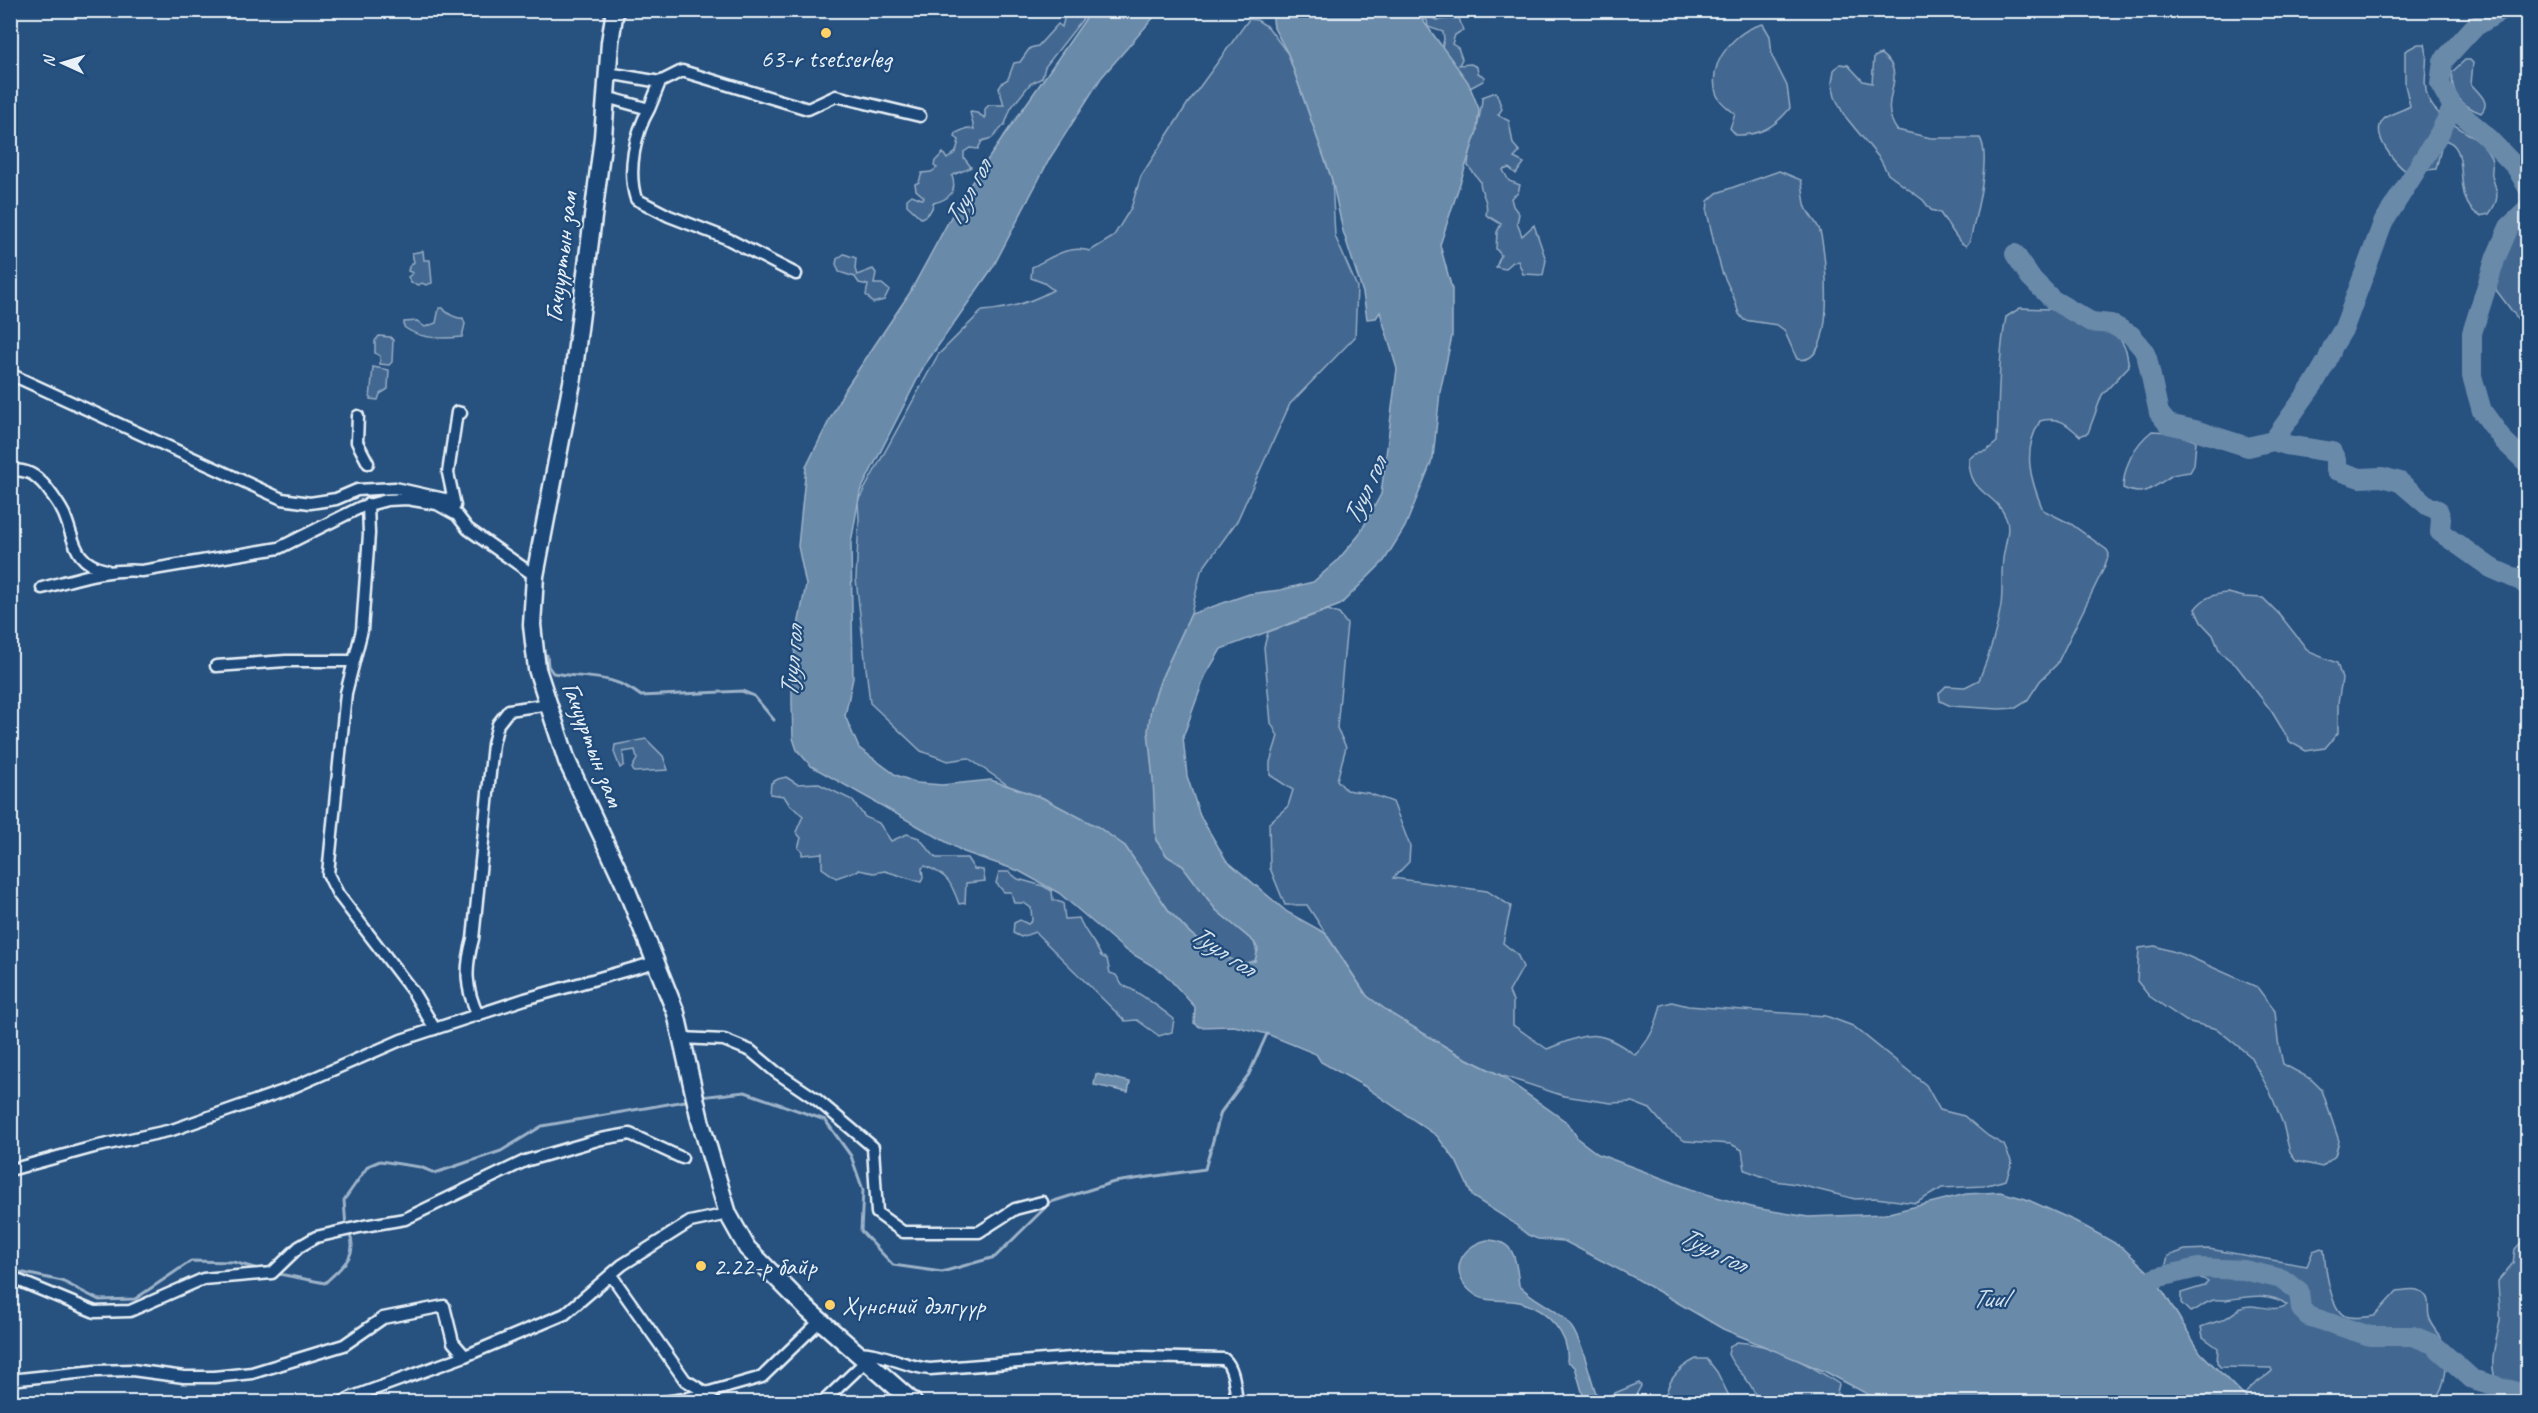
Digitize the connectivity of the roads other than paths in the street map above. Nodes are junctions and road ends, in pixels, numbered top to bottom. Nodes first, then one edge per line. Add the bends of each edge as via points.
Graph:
1 (615, 10) edge
2 (608, 73) junction
3 (660, 82) junction
4 (606, 98) junction
5 (649, 109) junction
6 (920, 116) dead end
7 (796, 274) dead end
8 (10, 374) edge
9 (461, 413) dead end
10 (358, 416) dead end
11 (368, 462) dead end
12 (10, 470) edge
13 (453, 501) junction
14 (368, 504) junction
15 (457, 515) junction
16 (110, 570) junction
17 (535, 576) junction
18 (42, 588) dead end
19 (353, 661) junction
20 (216, 666) dead end
21 (549, 705) junction
22 (656, 962) junction
23 (478, 1015) junction
24 (435, 1029) junction
25 (681, 1038) junction
26 (682, 1158) dead end
27 (10, 1170) edge
28 (1042, 1202) dead end
29 (728, 1214) junction
30 (610, 1275) junction
31 (10, 1277) edge
32 (820, 1321) junction
33 (465, 1356) junction
34 (861, 1357) junction
35 (10, 1380) edge
36 (706, 1393) junction
37 (344, 1402) edge
38 (663, 1402) edge
39 (714, 1402) edge
40 (824, 1402) edge
41 (912, 1402) edge
42 (1237, 1402) edge

1 - 2 main road, Гачууртын зам
2 - 3 street
2 - 4 main road, Гачууртын зам
3 - 5 street
3 - 6 street via 682,71 808,109 836,96
4 - 5 street
4 - 17 main road, Гачууртын зам via 573,377
5 - 7 street via 640,124 634,159 636,199
8 - 13 street via 282,499 310,503 336,499 357,490 395,488
9 - 13 street via 457,412 449,464
10 - 11 street via 357,442
12 - 16 street via 23,470 37,477 59,504 82,558 97,568
13 - 15 street
14 - 15 street via 420,499
14 - 16 street via 279,549 142,571
14 - 19 street via 362,630
15 - 17 street via 468,529
16 - 18 street
17 - 21 main road, Гачууртын зам via 532,625 537,669
19 - 20 street
19 - 24 street via 346,693 328,874 338,894 413,992
21 - 22 main road, Гачууртын зам via 567,761
21 - 23 street via 509,710 498,724 493,744 473,939 466,967 466,985
22 - 23 street
22 - 25 main road, Гачууртын зам via 676,1013
23 - 24 street
24 - 27 street via 289,1089 172,1130
25 - 28 street via 724,1040 751,1051 873,1147 877,1213 903,1232 979,1232 1016,1209
25 - 29 main road, Гачууртын зам
26 - 31 street via 630,1134 602,1138 525,1161 405,1220 316,1237 299,1247 272,1273 203,1279 130,1311 95,1312
29 - 30 street via 690,1222
29 - 32 main road, Гачууртын зам via 747,1248
30 - 33 street via 565,1314
30 - 36 street via 685,1380
32 - 34 main road, Гачууртын зам
32 - 36 street via 762,1377
33 - 35 street via 453,1342 444,1306 383,1318 344,1345 252,1373 184,1377 132,1370 95,1371
33 - 37 street
34 - 40 street
34 - 41 main road, Гачууртын зам
34 - 42 street via 880,1355 915,1368 930,1369 1097,1356 1224,1359 1232,1374
36 - 38 street
36 - 39 street

